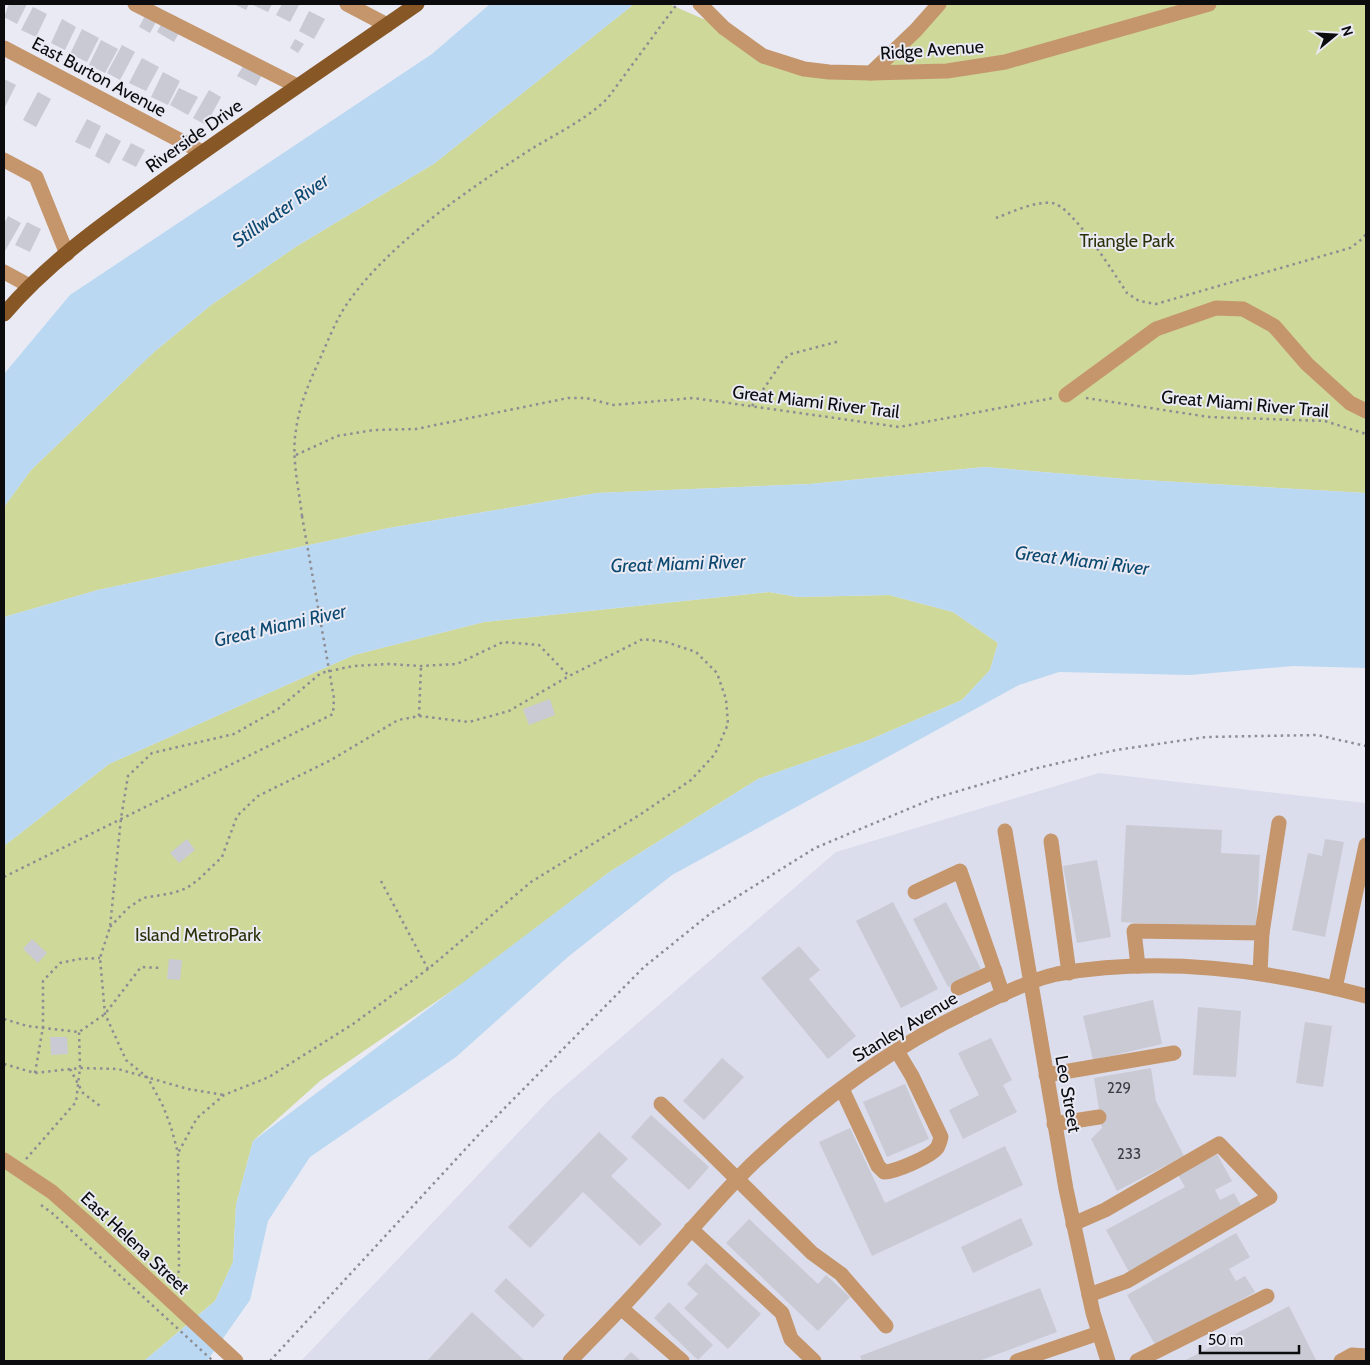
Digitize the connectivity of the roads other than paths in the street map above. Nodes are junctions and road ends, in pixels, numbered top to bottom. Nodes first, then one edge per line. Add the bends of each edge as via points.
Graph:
1 (135, 4) edge
2 (347, 4) edge
3 (417, 4) edge
4 (700, 4) edge
5 (939, 4) edge
6 (1209, 4) edge
7 (387, 24) junction
8 (4, 48) edge
9 (871, 73) junction
10 (297, 86) junction
11 (202, 152) junction
12 (4, 160) edge
13 (67, 254) junction
14 (4, 272) edge
15 (28, 285) junction
16 (4, 314) edge
17 (1066, 395) road end
18 (1366, 411) edge
19 (1279, 823) dead end
20 (1005, 831) dead end
21 (1051, 841) dead end
22 (1366, 845) edge
23 (915, 892) dead end
24 (1262, 933) junction
25 (1138, 966) junction
26 (995, 971) junction
27 (1069, 973) junction
28 (1260, 973) junction
29 (1030, 984) junction
30 (958, 988) dead end
31 (1335, 988) junction
32 (1003, 995) junction
33 (1366, 996) edge
34 (897, 1051) junction
35 (1174, 1053) dead end
36 (1046, 1075) junction
37 (842, 1088) junction
38 (661, 1104) dead end
39 (1099, 1117) dead end
40 (1054, 1124) junction
41 (4, 1160) edge
42 (738, 1180) junction
43 (1073, 1224) junction
44 (691, 1229) junction
45 (1089, 1295) junction
46 (1267, 1296) dead end
47 (621, 1308) junction
48 (886, 1326) dead end
49 (1099, 1333) junction
50 (1366, 1356) edge
51 (236, 1361) edge
52 (570, 1361) edge
53 (682, 1361) edge
54 (814, 1361) edge
55 (1017, 1361) edge
56 (1108, 1361) edge
57 (1137, 1361) edge
58 (1341, 1361) edge

1 - 10 street
2 - 7 street
3 - 7 main road, Riverside Drive
4 - 9 street, Ridge Avenue via 724,28 763,56 781,63 829,72
5 - 9 street
6 - 9 street, Ridge Avenue via 1005,62 947,71
7 - 10 main road, Riverside Drive
8 - 11 street, East Burton Avenue
10 - 11 main road, Riverside Drive
11 - 13 main road, Riverside Drive
12 - 13 street via 36,177
13 - 15 main road, Riverside Drive
14 - 15 street
15 - 16 main road, Riverside Drive
17 - 18 street via 1156,329 1216,308 1243,309 1274,326 1314,370 1350,403
19 - 24 street
20 - 29 street, Leo Street
21 - 27 street
22 - 31 street
23 - 26 street via 960,871
24 - 25 street via 1134,932
24 - 28 street
25 - 27 street, Stanley Avenue
25 - 28 street, Stanley Avenue via 1191,966
26 - 30 street
26 - 32 street
27 - 29 street, Stanley Avenue
28 - 31 street, Stanley Avenue
29 - 32 street, Stanley Avenue
29 - 36 street, Leo Street
31 - 33 street, Stanley Avenue
32 - 34 street, Stanley Avenue via 956,1016
34 - 37 street, Stanley Avenue
34 - 37 street via 941,1137 932,1153 892,1172 884,1172 878,1166
35 - 36 street
36 - 40 street, Leo Street
37 - 42 street, Stanley Avenue via 789,1130
38 - 42 street
39 - 40 street
40 - 43 street, Leo Street
41 - 51 street, East Helena Street via 52,1192
42 - 44 street, Stanley Avenue
42 - 48 street via 812,1252 842,1274
43 - 45 street, Leo Street
43 - 45 street via 1105,1210 1219,1144 1270,1198 1127,1281
44 - 47 street, Stanley Avenue
44 - 54 street via 782,1314 791,1339
45 - 49 street, Leo Street
46 - 57 street
47 - 52 street, Stanley Avenue
47 - 53 street
49 - 55 street
49 - 56 street, Leo Street
50 - 58 street via 1352,1355

